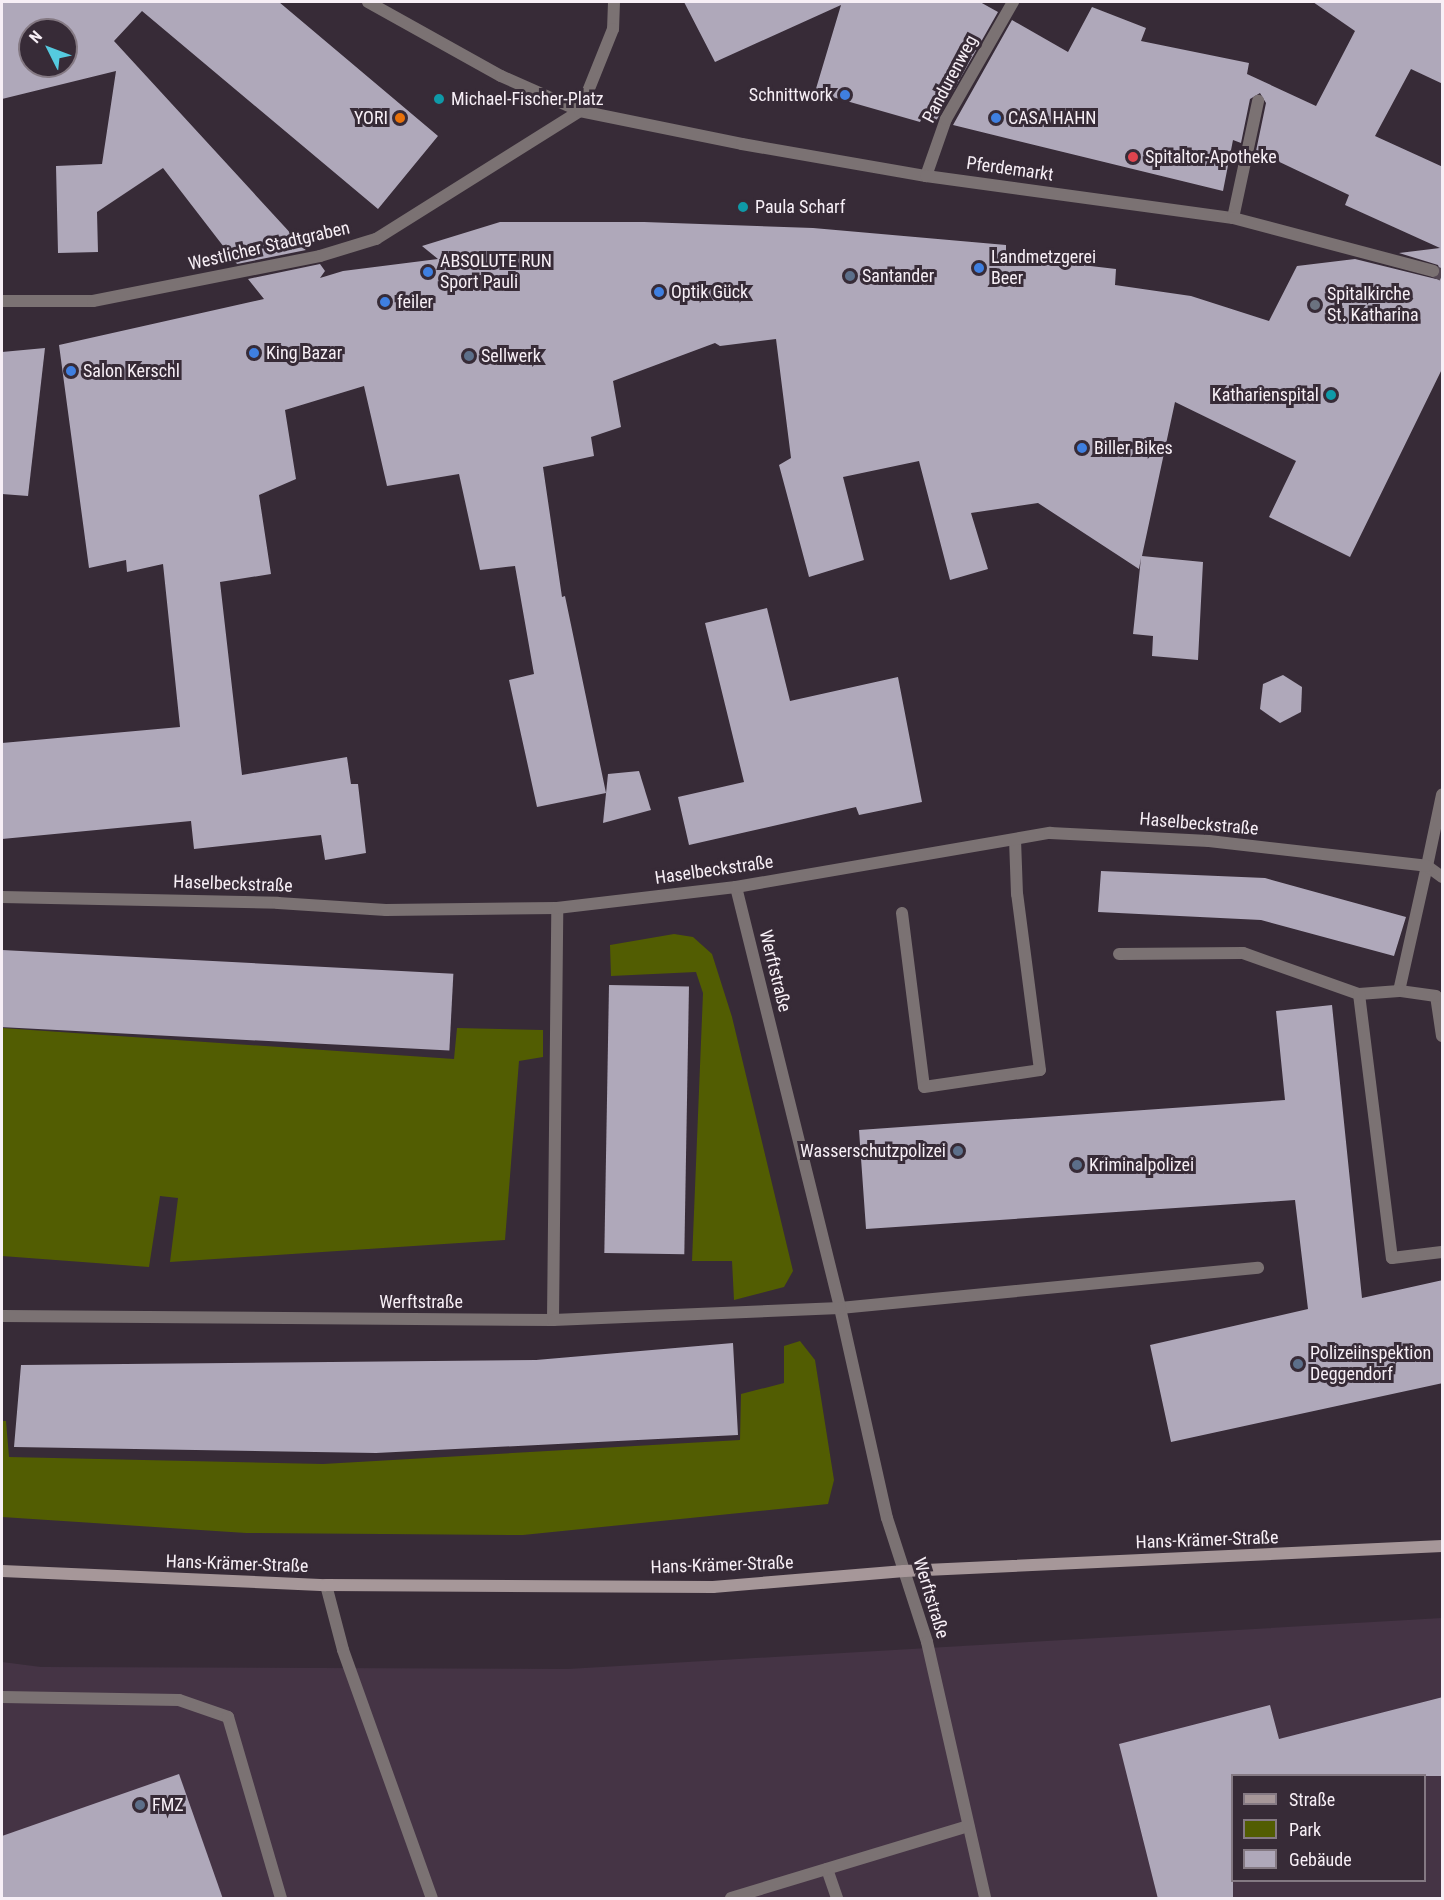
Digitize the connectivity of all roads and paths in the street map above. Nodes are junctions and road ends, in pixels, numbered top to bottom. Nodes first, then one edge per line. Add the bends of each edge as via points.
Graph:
1 (368, 2) edge
2 (615, 2) edge
3 (1013, 2) edge
4 (1258, 101) dead end
5 (580, 111) junction
6 (926, 176) junction
7 (1233, 218) junction
8 (1433, 272) tunnel mouth
9 (2, 301) edge
10 (1443, 795) edge
11 (1015, 840) junction
12 (1427, 866) junction
13 (1443, 877) edge
14 (736, 887) junction
15 (2, 897) edge
16 (557, 908) junction
17 (902, 913) dead end
18 (1119, 954) dead end
19 (1399, 991) junction
20 (1359, 994) junction
21 (1443, 1036) edge
22 (1443, 1252) edge
23 (1258, 1268) dead end
24 (840, 1308) junction
25 (2, 1316) edge
26 (553, 1320) junction
27 (1443, 1546) edge
28 (2, 1570) edge
29 (904, 1571) junction
30 (326, 1585) junction
31 (2, 1697) edge
32 (968, 1826) junction
33 (827, 1869) junction
34 (281, 1899) edge
35 (432, 1899) edge
36 (731, 1899) edge
37 (837, 1899) edge
38 (985, 1899) edge

1 - 5 street via 501,76
2 - 5 street via 613,29
3 - 6 street, Pandurenweg via 946,119
4 - 7 street
5 - 6 street, Pferdemarkt
5 - 9 street, Westlicher Stadtgraben via 376,239 320,256 93,301
6 - 7 street, Pferdemarkt
7 - 8 street, Pferdemarkt
10 - 12 street
11 - 12 street, Haselbeckstraße via 1050,833 1184,839
11 - 14 street, Haselbeckstraße
11 - 17 street via 1017,894 1040,1070 924,1087
12 - 13 street
12 - 19 street
14 - 16 street, Haselbeckstraße
14 - 24 street, Werftstraße
15 - 16 street, Haselbeckstraße via 278,903 386,910
16 - 26 street
18 - 20 street via 1243,953
19 - 20 street
19 - 21 street via 1436,996
20 - 22 street via 1392,1258
23 - 24 street
24 - 26 street, Werftstraße
24 - 29 street, Werftstraße via 887,1518
25 - 26 street, Werftstraße
27 - 29 main road, Hans-Krämer-Straße
28 - 30 main road, Hans-Krämer-Straße
29 - 30 main road, Hans-Krämer-Straße via 713,1587
29 - 32 street, Werftstraße via 927,1642
30 - 35 street via 343,1650
31 - 34 street via 179,1700 228,1717
32 - 33 street
32 - 38 street, Werftstraße
33 - 36 street
33 - 37 street

